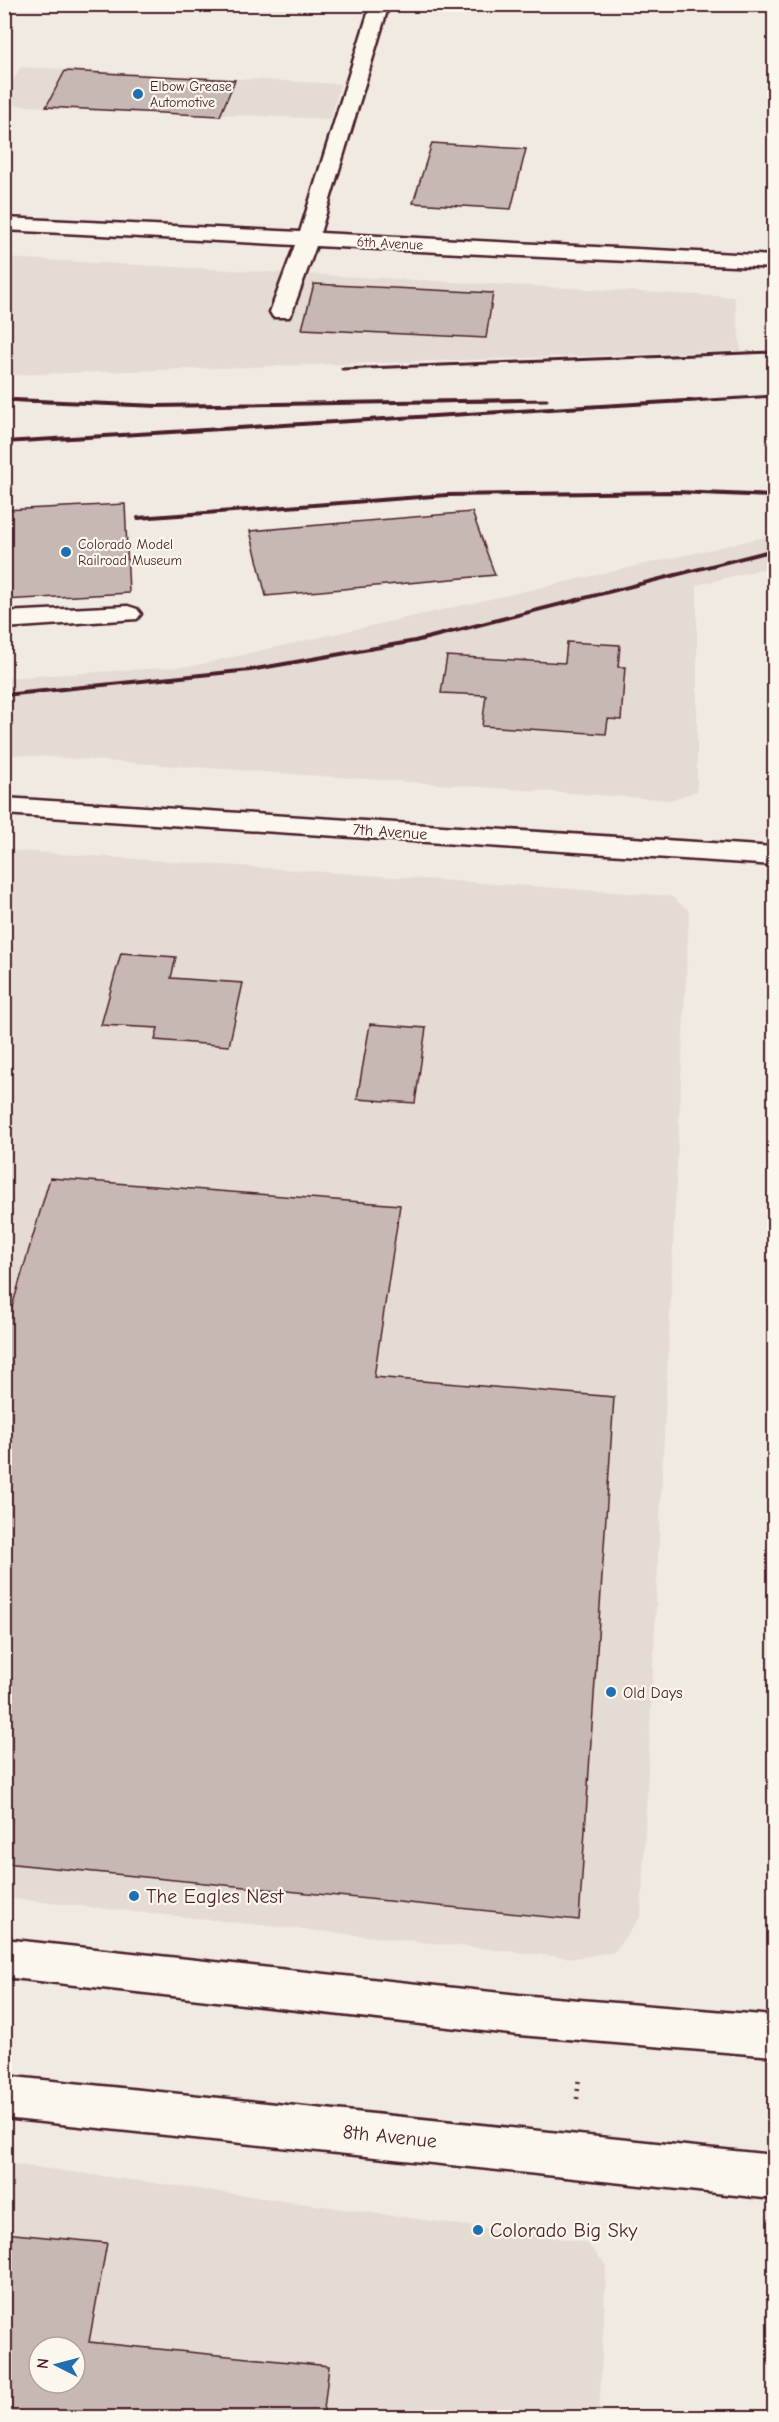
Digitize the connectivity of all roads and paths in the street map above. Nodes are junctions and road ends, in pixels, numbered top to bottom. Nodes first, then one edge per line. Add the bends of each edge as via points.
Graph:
1 (380, 4) edge
2 (4, 224) edge
3 (308, 239) junction
4 (774, 262) edge
5 (281, 312) dead end
6 (128, 614) dead end
7 (4, 620) edge
8 (4, 806) edge
9 (774, 856) edge
10 (4, 1959) edge
11 (774, 2036) edge
12 (580, 2072) dead end
13 (4, 2097) edge
14 (576, 2109) dead end
15 (774, 2176) edge

1 - 3 street
2 - 3 street, 6th Avenue
3 - 4 street, 6th Avenue
3 - 5 street
6 - 7 street
8 - 9 street, 7th Avenue
10 - 11 street via 519,2015
12 - 14 path
13 - 15 street, 8th Avenue

